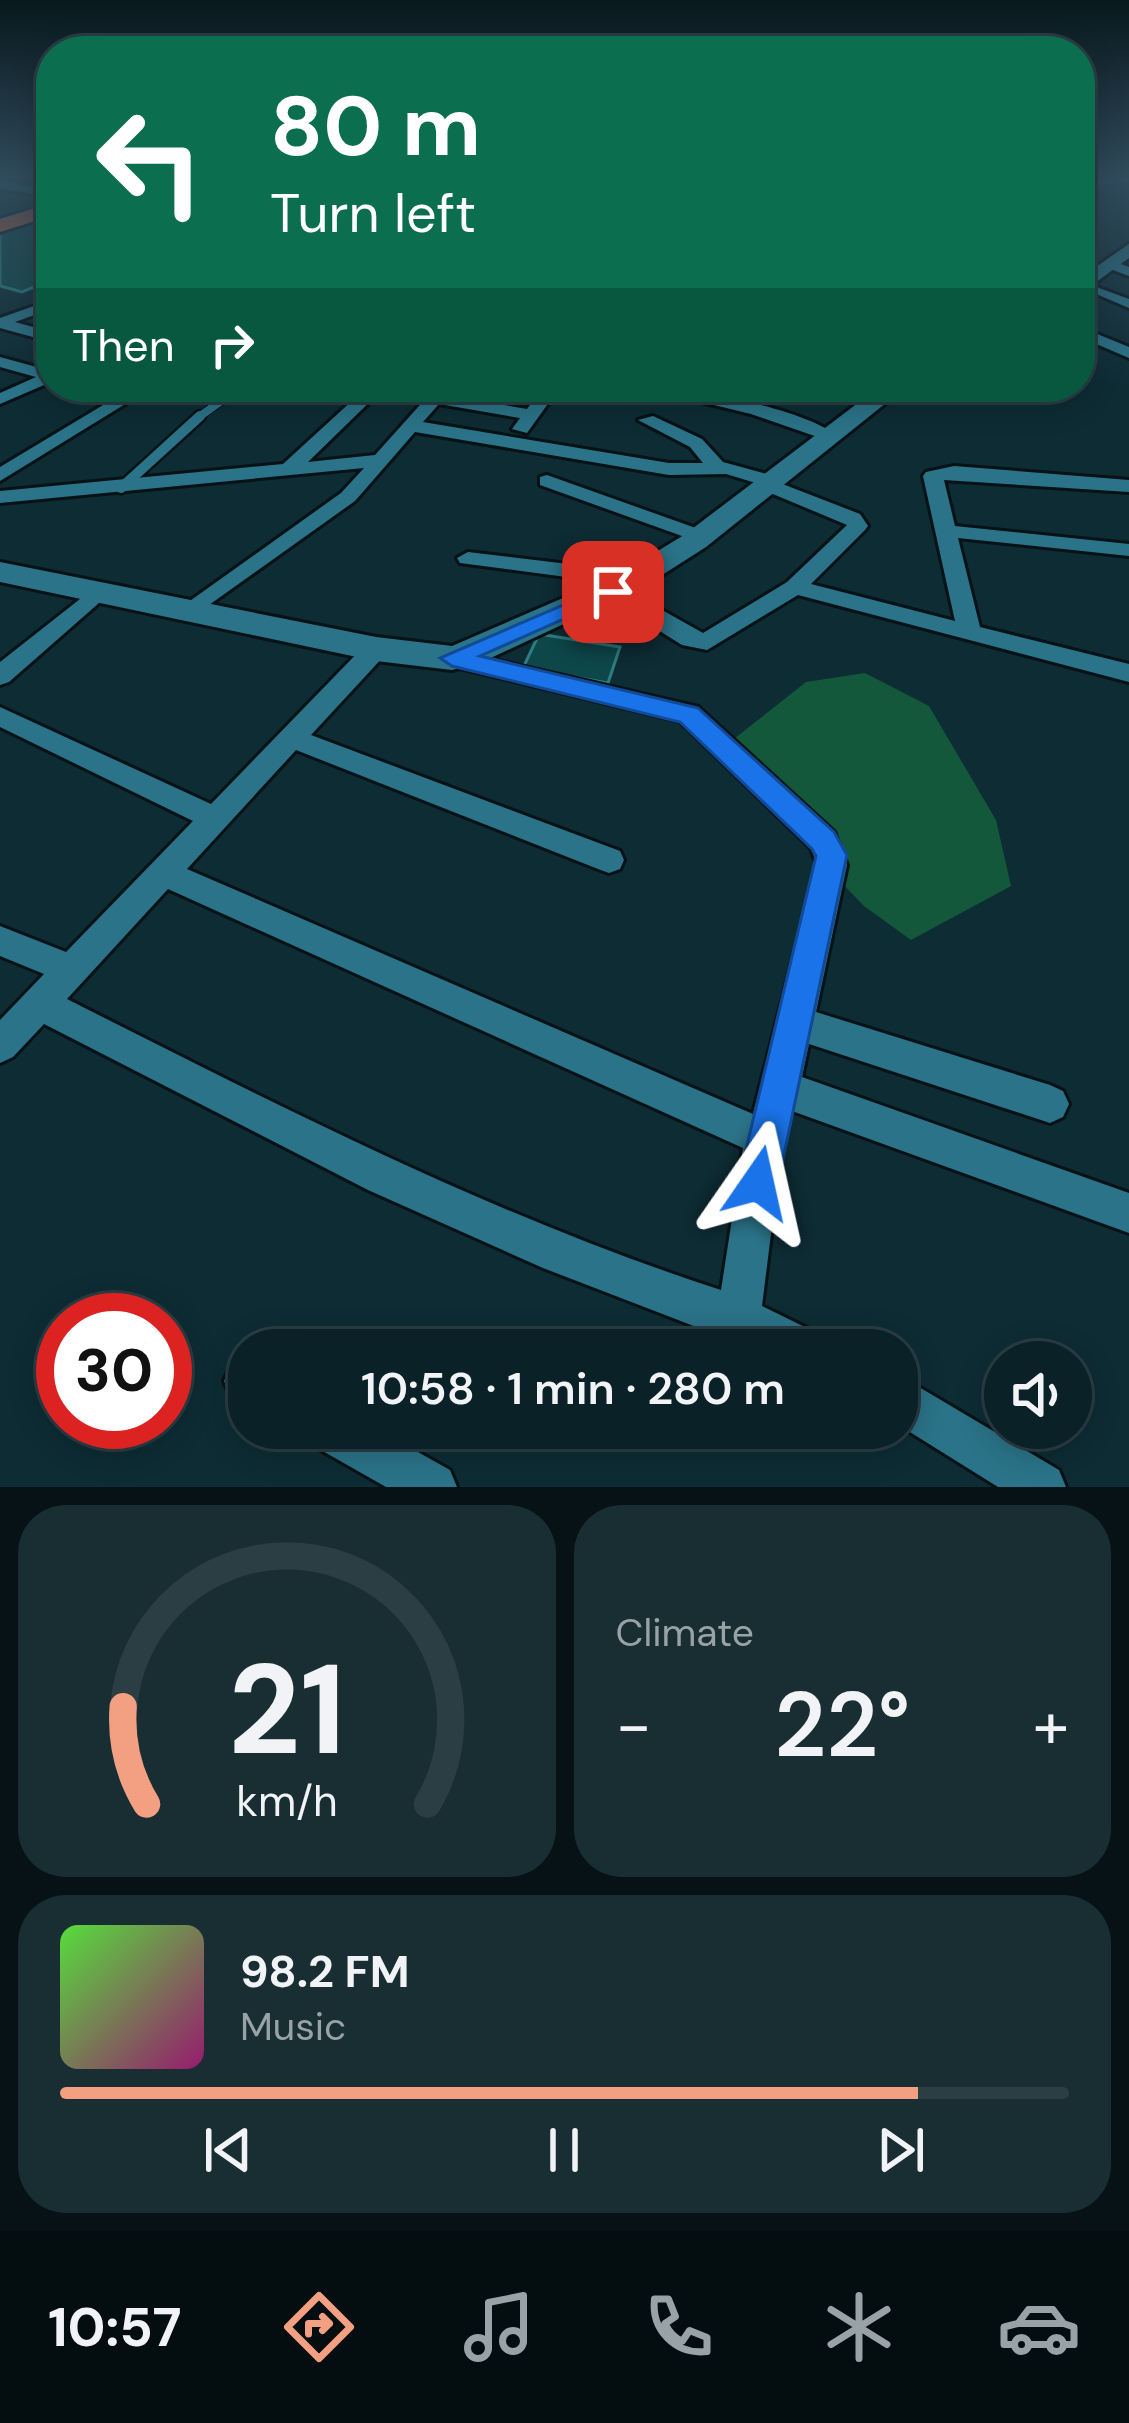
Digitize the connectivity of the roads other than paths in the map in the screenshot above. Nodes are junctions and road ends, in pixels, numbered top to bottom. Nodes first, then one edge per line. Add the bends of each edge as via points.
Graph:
1 (1129, 249) edge
2 (1119, 268) edge
3 (1095, 291) edge
4 (1129, 304) edge
5 (36, 310) edge
6 (36, 334) edge
7 (1095, 338) edge
8 (1129, 353) edge
9 (0, 362) edge
10 (36, 372) edge
11 (36, 383) edge
12 (0, 399) edge
13 (120, 402) edge
14 (219, 402) edge
15 (361, 402) edge
16 (432, 402) edge
17 (480, 402) edge
18 (541, 402) edge
19 (718, 402) edge
20 (862, 402) edge
21 (531, 415) junction
22 (646, 420) dead end
23 (414, 426) junction
24 (829, 436) junction
25 (511, 442) junction
26 (383, 460) junction
27 (290, 468) junction
28 (718, 468) junction
29 (0, 475) edge
30 (548, 481) dead end
31 (770, 483) junction
32 (1129, 486) edge
33 (121, 488) junction
34 (0, 497) edge
35 (947, 531) junction
36 (700, 536) junction
37 (1129, 550) edge
38 (468, 558) dead end
39 (0, 572) edge
40 (624, 586) junction
41 (795, 587) junction
42 (99, 590) junction
43 (195, 608) junction
44 (970, 633) junction
45 (376, 650) junction
46 (452, 658) junction
47 (1129, 673) edge
48 (0, 676) edge
49 (0, 716) edge
50 (292, 738) junction
51 (218, 820) junction
52 (609, 860) dead end
53 (166, 874) junction
54 (0, 941) edge
55 (70, 969) junction
56 (39, 1003) junction
57 (793, 1022) junction
58 (0, 1045) edge
59 (781, 1088) junction
60 (1050, 1104) dead end
61 (764, 1138) junction
62 (1129, 1213) edge
63 (739, 1318) junction
64 (761, 1329) edge
65 (918, 1410) edge
66 (366, 1449) edge
67 (433, 1487) edge
68 (1042, 1487) edge

1 - 2 street
3 - 4 street
5 - 6 street via 0,323
7 - 8 street
9 - 10 street
11 - 12 street
13 - 29 street
14 - 33 lane
15 - 27 street
16 - 23 street
17 - 21 street
18 - 21 street
19 - 24 street
20 - 24 street
21 - 25 street
22 - 28 street via 696,443
23 - 25 street
23 - 26 street
24 - 31 street
25 - 28 street via 669,470
26 - 27 street
26 - 43 street via 330,512
27 - 33 street
28 - 31 street
30 - 36 street
31 - 36 street
31 - 41 street via 857,522
32 - 35 street via 940,473 931,482
33 - 34 street
35 - 37 street
35 - 44 street
36 - 40 street
38 - 40 street
39 - 42 street
40 - 41 street via 699,642
40 - 46 street
41 - 44 street
42 - 43 street
42 - 48 street
43 - 45 street
44 - 47 street
45 - 46 street
45 - 50 street
46 - 57 street via 689,714 823,841 832,866
49 - 51 street
50 - 51 street
50 - 52 street
51 - 53 street
53 - 55 street
53 - 61 street
54 - 55 street
55 - 56 street
56 - 58 street
56 - 63 street via 488,1224 627,1283
57 - 59 street
57 - 60 street
59 - 61 street
59 - 62 street
61 - 63 street
63 - 64 street
65 - 68 street
66 - 67 street

